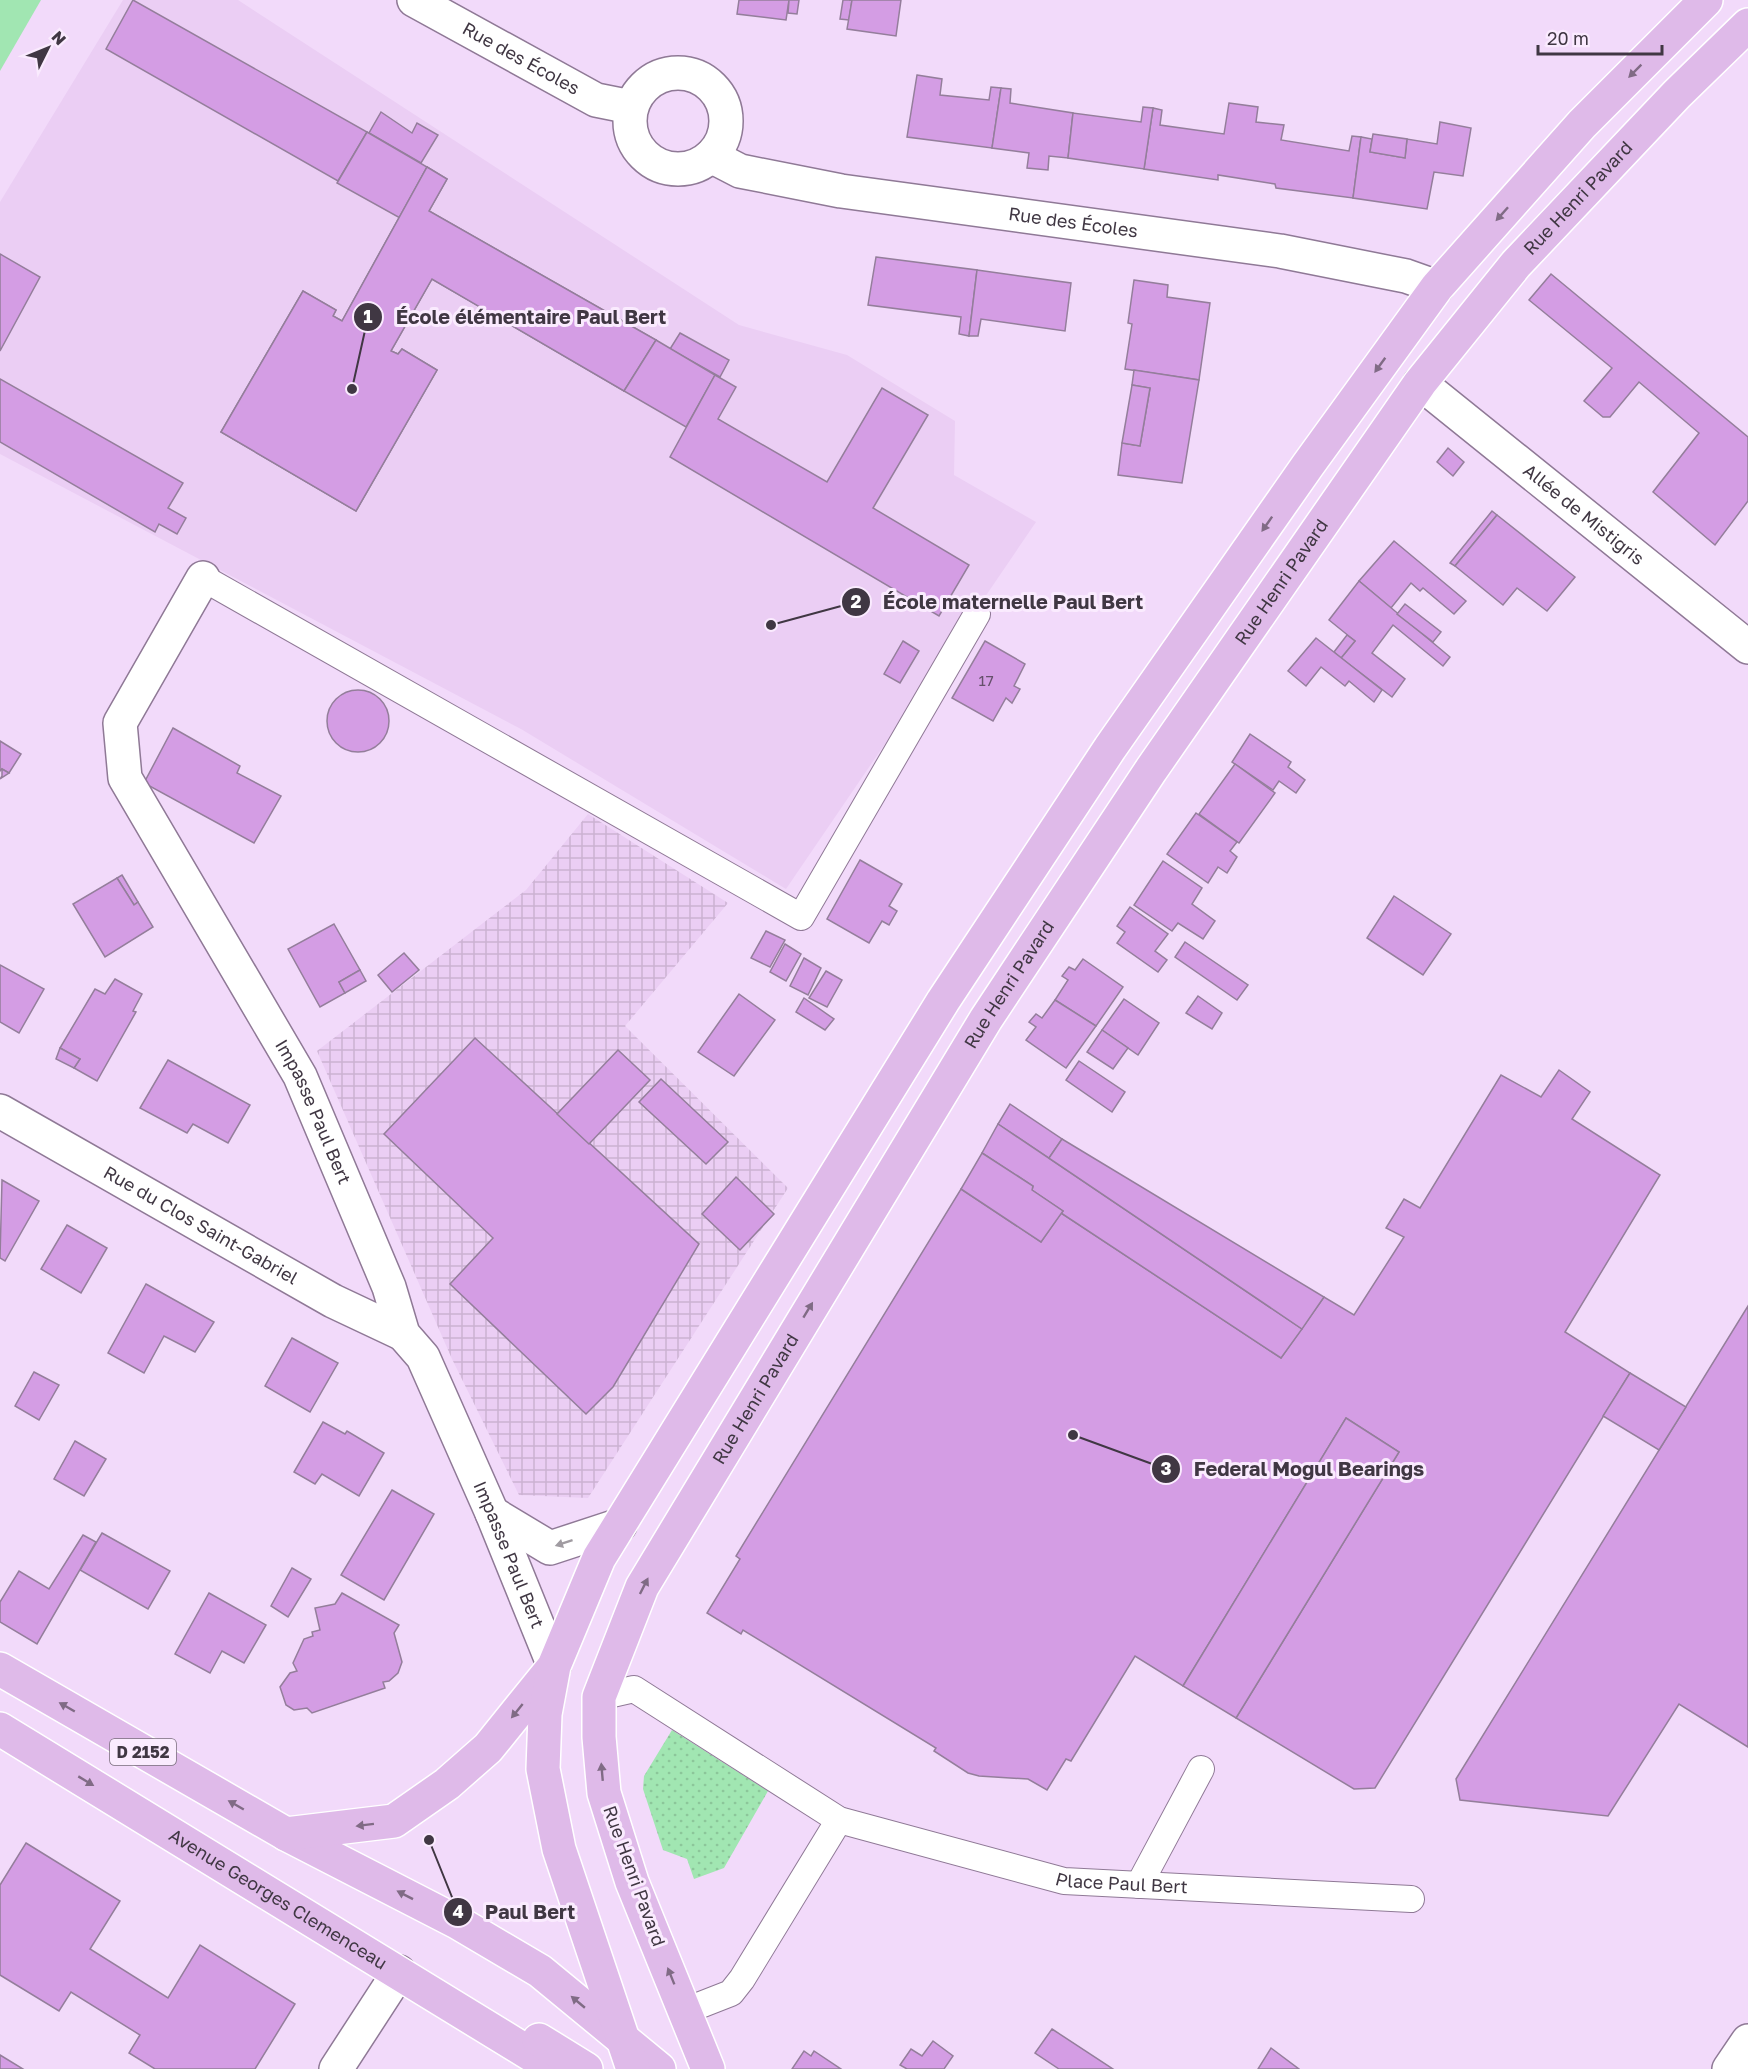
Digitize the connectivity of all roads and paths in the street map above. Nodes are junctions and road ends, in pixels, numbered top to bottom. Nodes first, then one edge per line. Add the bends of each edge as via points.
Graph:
1 (414, 0) edge
2 (1706, 0) edge
3 (1748, 25) edge
4 (631, 107) junction
5 (711, 156) junction
6 (1437, 287) junction
7 (1420, 383) junction
8 (203, 578) joint
9 (977, 614) dead end
10 (1748, 647) edge
11 (0, 1111) edge
12 (403, 1334) junction
13 (492, 1513) junction
14 (620, 1525) junction
15 (554, 1666) junction
16 (0, 1669) edge
17 (599, 1697) junction
18 (0, 1729) edge
19 (1201, 1769) dead end
20 (839, 1820) junction
21 (286, 1834) junction
22 (184, 1840) junction
23 (1139, 1885) junction
24 (1411, 1899) dead end
25 (399, 1972) junction
26 (685, 2011) junction
27 (1748, 2041) edge
28 (628, 2054) edge
29 (336, 2069) edge
30 (555, 2069) edge
31 (586, 2069) edge
32 (643, 2069) edge
33 (659, 2069) edge
34 (690, 2069) edge
35 (708, 2069) edge
36 (1729, 2069) edge

1 - 4 street, Rue des Écoles via 596,100
2 -> 6 main road via 1582,124
3 - 7 main road, Rue Henri Pavard via 1516,264
4 - 5 street via 630,122 638,147 655,162 673,168 692,166
4 - 5 street via 646,84 665,74 686,73 713,87 725,111 726,125
5 - 6 street, Rue des Écoles via 740,171 841,191 1280,251 1406,276
6 -> 14 main road via 1301,475 943,1001
7 - 10 street, Allée de Mistigris
17 -> 7 main road, Rue Henri Pavard via 642,1587 986,1019 1151,770
8 - 9 lane via 801,917
8 - 12 street, Impasse Paul Bert via 120,723 125,778 300,1076 389,1287
11 - 12 street, Rue du Clos Saint-Gabriel via 333,1301
12 - 13 street, Impasse Paul Bert via 423,1357
14 -> 13 street via 550,1548
13 - 15 street, Impasse Paul Bert
14 - 15 main road via 600,1558
15 -> 21 main road via 488,1748 447,1784 394,1821
15 - 28 main road via 545,1714 543,1769 559,1849
21 -> 16 main road, D 2152
17 - 20 lane, Place Paul Bert via 634,1689
26 -> 17 main road, Rue Henri Pavard via 632,1882 604,1793
18 -> 22 main road, Avenue Georges Clemenceau / D 2152
19 - 23 lane
20 - 23 lane, Place Paul Bert via 1064,1881
20 - 26 lane via 731,1993
28 -> 21 main road, D 2152 via 540,1971 457,1922
22 - 25 main road, Avenue Georges Clemenceau / D 2152
22 - 31 main road via 242,1856
23 - 24 lane, Place Paul Bert
25 - 29 street
25 - 30 main road, Avenue Georges Clemenceau
26 - 34 main road
26 - 35 main road, Rue Henri Pavard
27 - 36 street
28 - 32 main road
28 - 33 main road

